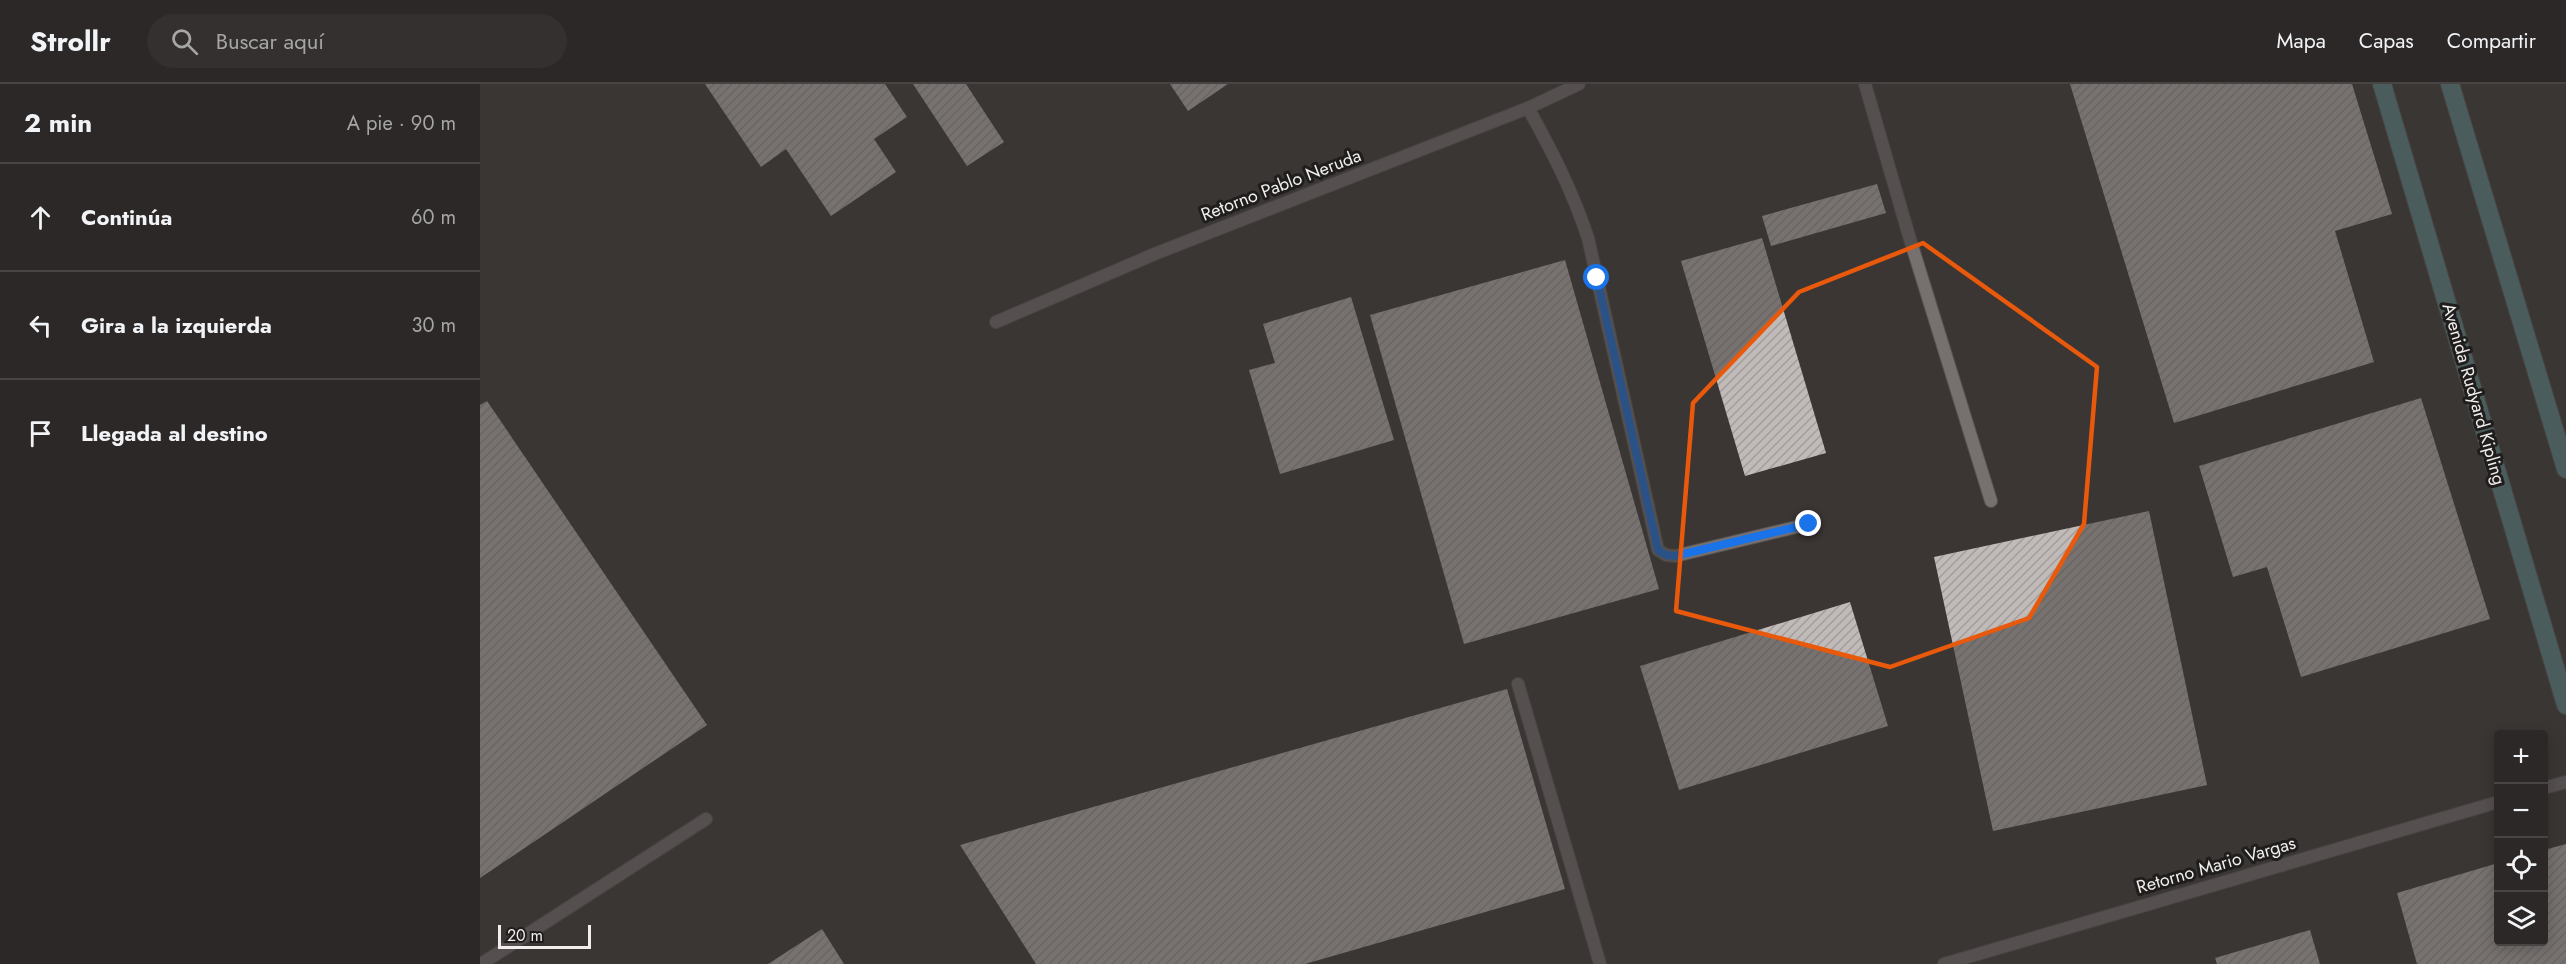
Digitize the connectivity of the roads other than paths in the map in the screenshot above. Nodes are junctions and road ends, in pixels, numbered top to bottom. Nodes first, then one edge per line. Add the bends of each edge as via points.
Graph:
1 (1579, 84) edge
2 (1865, 84) edge
3 (2382, 84) edge
4 (2450, 84) edge
5 (1528, 108) junction
6 (996, 322) dead end
7 (2566, 469) edge
8 (1991, 501) dead end
9 (1809, 524) dead end
10 (1518, 684) dead end
11 (2566, 705) edge
12 (2566, 782) edge
13 (2548, 787) edge
14 (2494, 803) edge
15 (706, 819) dead end
16 (481, 964) edge
17 (1600, 964) edge
18 (1944, 964) edge

1 - 5 lane, Retorno Pablo Neruda
2 - 8 lane
3 - 11 street, Avenida Rudyard Kipling
4 - 7 street
5 - 6 lane, Retorno Pablo Neruda via 1156,253
5 - 9 lane via 1575,197 1588,238 1658,550 1675,556
10 - 17 lane
12 - 13 lane
14 - 18 lane, Retorno Mario Vargas
15 - 16 lane

